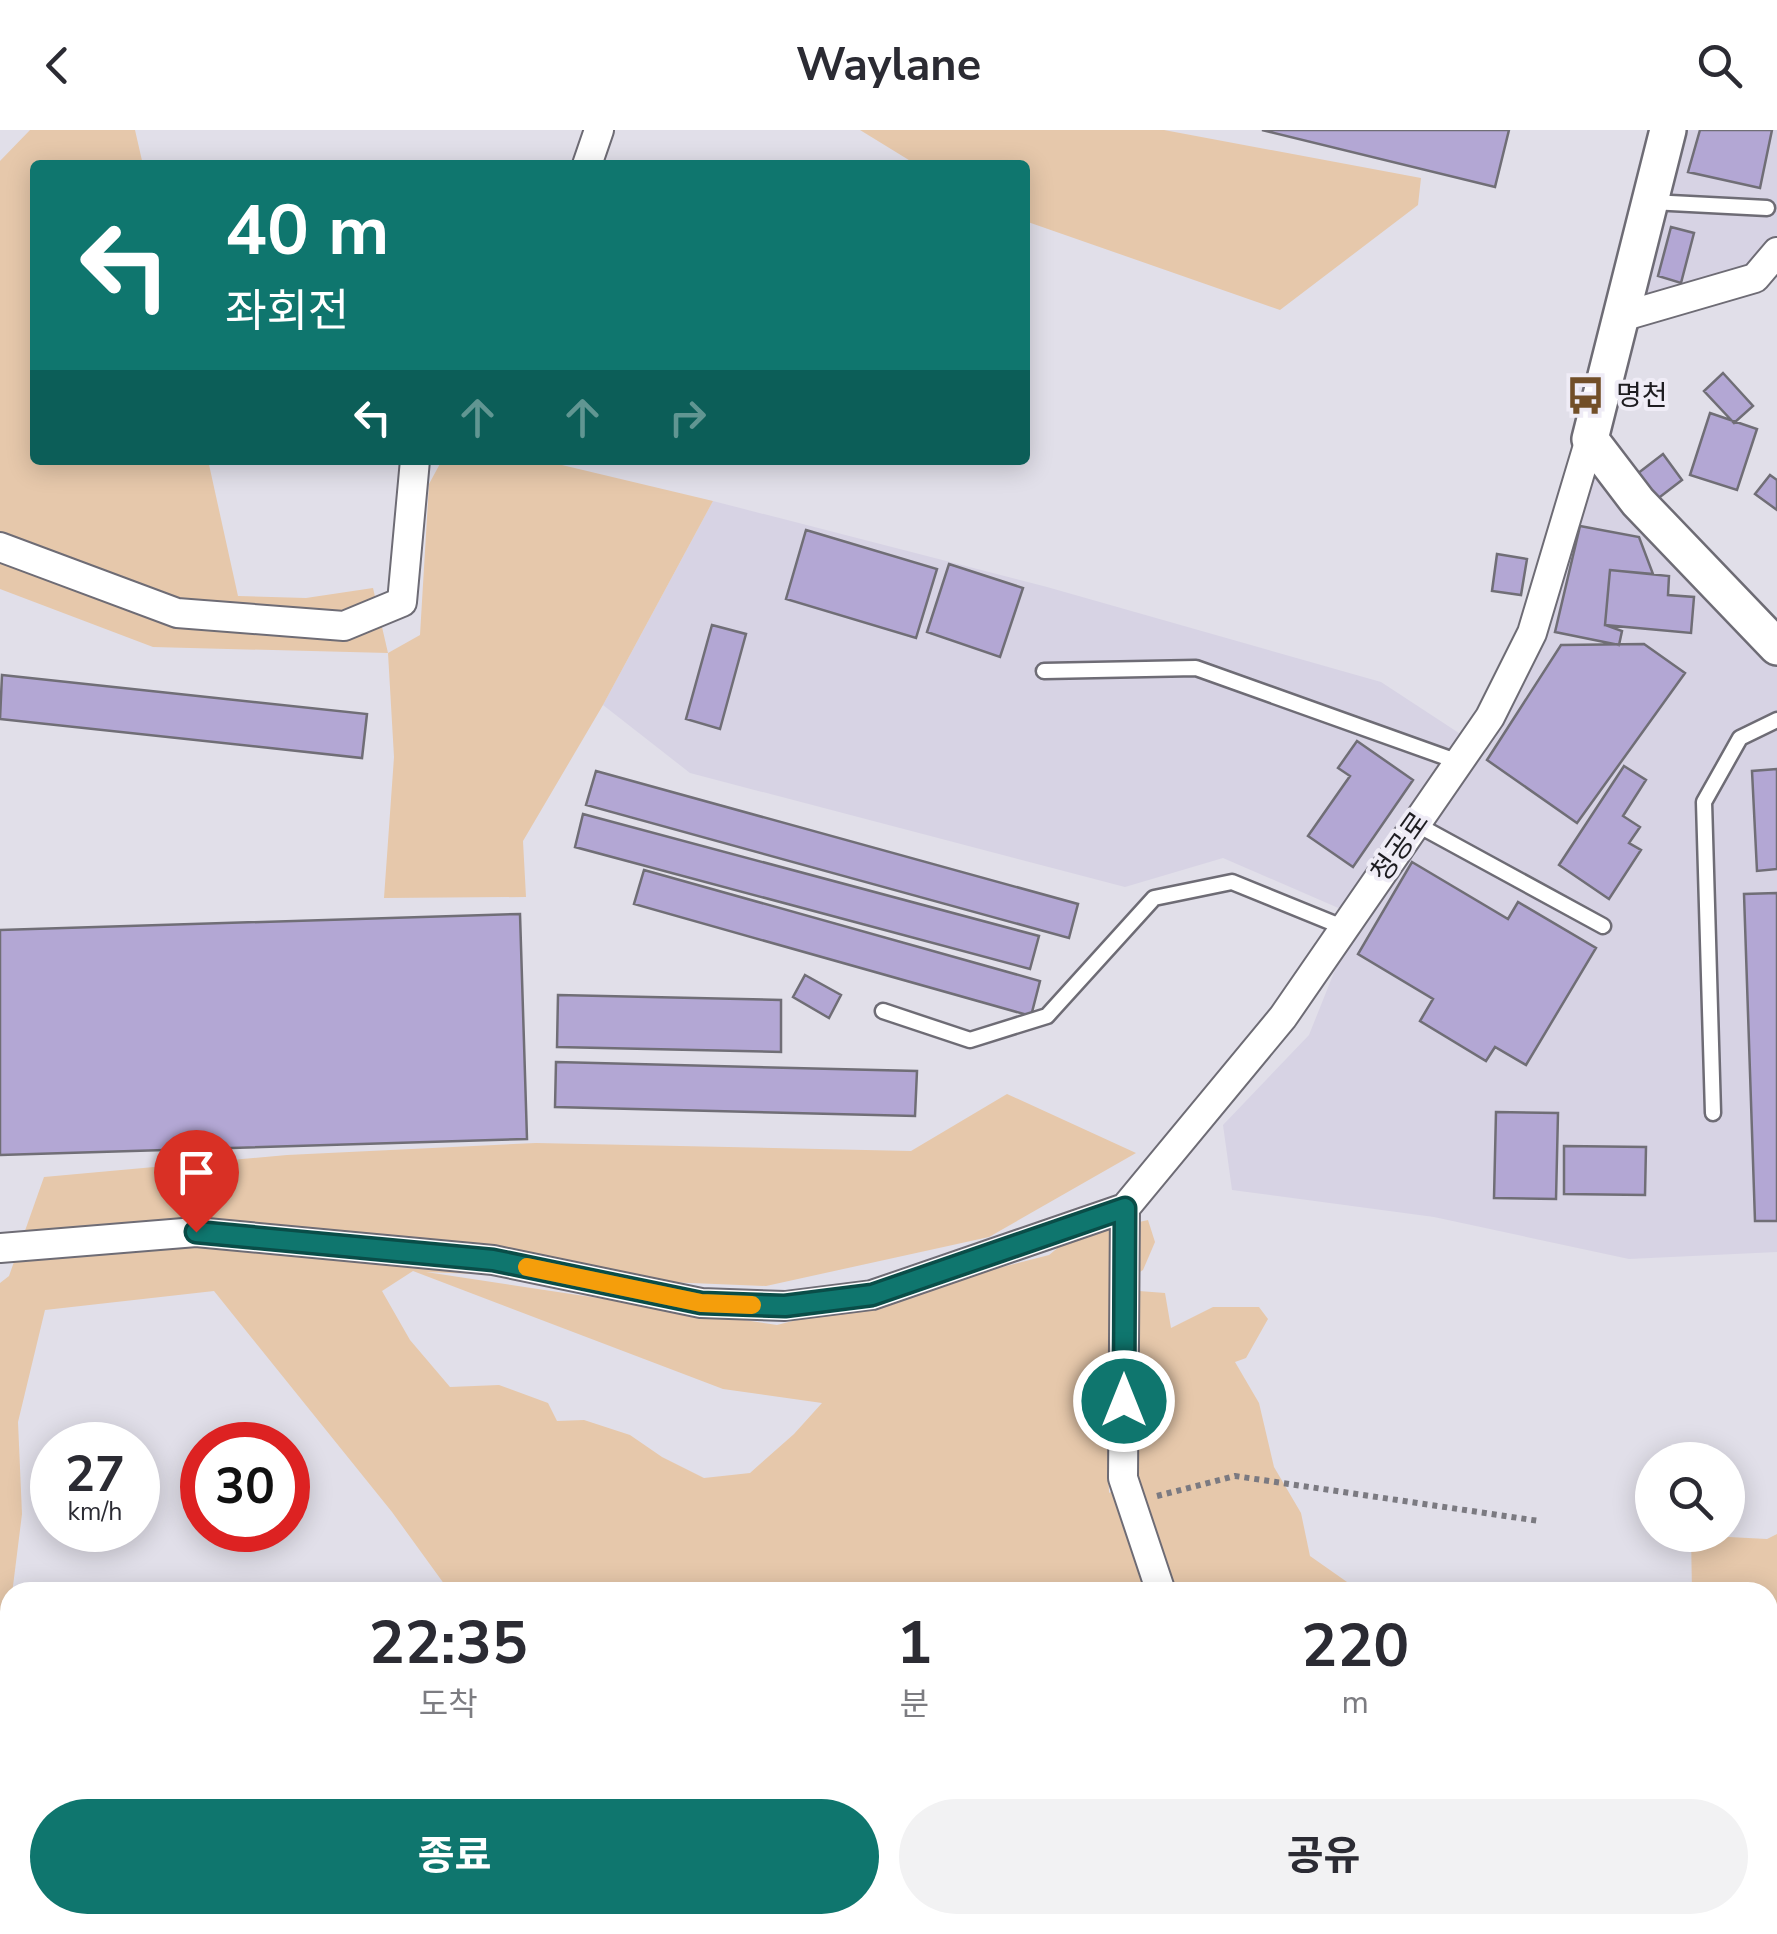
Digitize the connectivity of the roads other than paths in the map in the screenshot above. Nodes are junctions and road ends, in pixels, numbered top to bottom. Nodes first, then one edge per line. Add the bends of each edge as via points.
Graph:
1 (599, 130) edge
2 (1668, 130) edge
3 (588, 160) edge
4 (1650, 202) junction
5 (1767, 208) dead end
6 (1777, 252) edge
7 (1766, 282) edge
8 (1622, 318) junction
9 (1590, 439) junction
10 (415, 465) edge
11 (0, 547) edge
12 (1775, 641) edge
13 (1044, 671) dead end
14 (1777, 720) edge
15 (1459, 762) junction
16 (1416, 824) junction
17 (1604, 926) dead end
18 (1345, 928) junction
19 (883, 1011) dead end
20 (1712, 1113) dead end
21 (1125, 1208) junction
22 (0, 1248) edge
23 (1158, 1582) edge

1 - 3 street
2 - 4 street, 청공로
4 - 5 lane
4 - 8 street, 청공로
6 - 7 street
7 - 8 street
8 - 9 street, 청공로
9 - 12 street via 1638,502
9 - 15 street, 청공로 via 1532,633 1490,718
10 - 11 street via 402,602 344,626 177,613
13 - 15 lane via 1196,668
14 - 20 lane via 1740,738 1704,802
15 - 16 street, 청공로
16 - 17 lane
16 - 18 street, 청공로
18 - 19 lane via 1232,882 1154,898 1047,1016 970,1040
18 - 21 street, 청공로 via 1283,1017
21 - 22 street via 872,1295 785,1306 701,1303 493,1260 196,1232
21 - 23 street via 1123,1478

